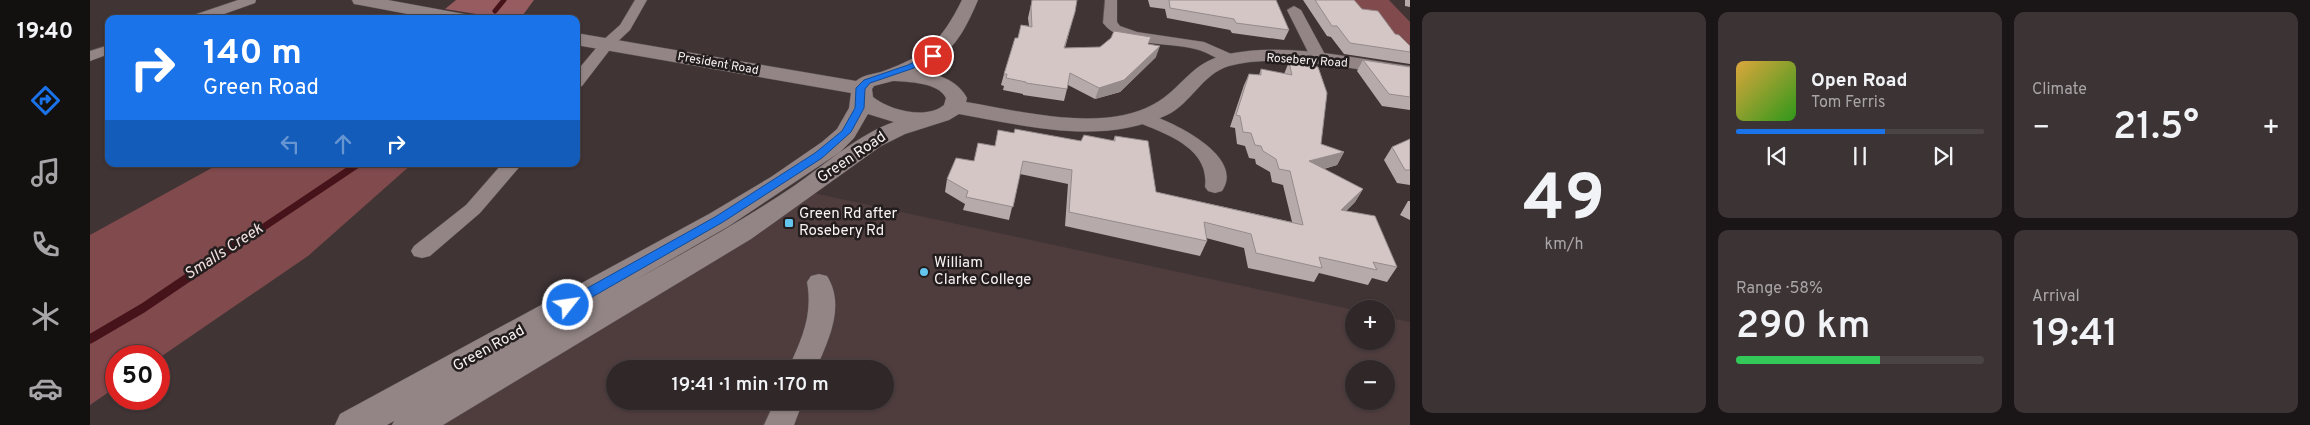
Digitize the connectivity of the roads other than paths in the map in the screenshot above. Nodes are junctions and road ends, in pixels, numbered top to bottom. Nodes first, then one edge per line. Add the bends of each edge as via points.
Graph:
1 (250, 0) edge
2 (360, 0) edge
3 (641, 0) edge
4 (970, 0) edge
5 (986, 0) edge
6 (1110, 0) edge
7 (1294, 10) dead end
8 (207, 15) edge
9 (442, 15) edge
10 (580, 40) edge
11 (607, 44) junction
12 (105, 51) edge
13 (90, 57) edge
14 (1231, 59) junction
15 (1320, 60) junction
16 (105, 62) edge
17 (1410, 72) edge
18 (882, 76) junction
19 (580, 78) edge
20 (861, 94) junction
21 (948, 105) junction
22 (1141, 117) junction
23 (509, 167) edge
24 (1215, 187) dead end
25 (422, 251) dead end
26 (819, 282) dead end
27 (806, 360) edge
28 (785, 410) edge
29 (354, 425) edge
30 (411, 425) edge
31 (779, 425) edge

1 - 8 street
2 - 9 main road
3 - 11 street via 625,27
4 - 18 main road via 947,45 933,56
5 - 21 main road via 973,34 949,76
6 - 14 street via 1110,23 1116,29 1200,45
7 - 15 street
10 - 11 main road, President Road
11 - 19 street
11 - 20 main road, President Road
12 - 13 street
13 - 16 street
14 - 15 main road, Rosebery Road via 1277,57
14 - 22 main road, Rosebery Road via 1214,64 1161,110
15 - 17 main road, Rosebery Road
18 - 20 main road via 867,82
18 - 21 main road via 930,79 944,86
20 - 21 main road via 871,108 907,118
20 - 29 main road, Green Road via 860,108 846,132 831,147 780,182 719,220
21 - 22 main road, Rosebery Road via 1080,124 1115,123
21 - 30 main road, Green Road via 873,141 804,192 740,233
22 - 24 street via 1196,144 1216,168 1218,178
23 - 25 street via 473,209
26 - 27 street via 823,318
28 - 31 street

